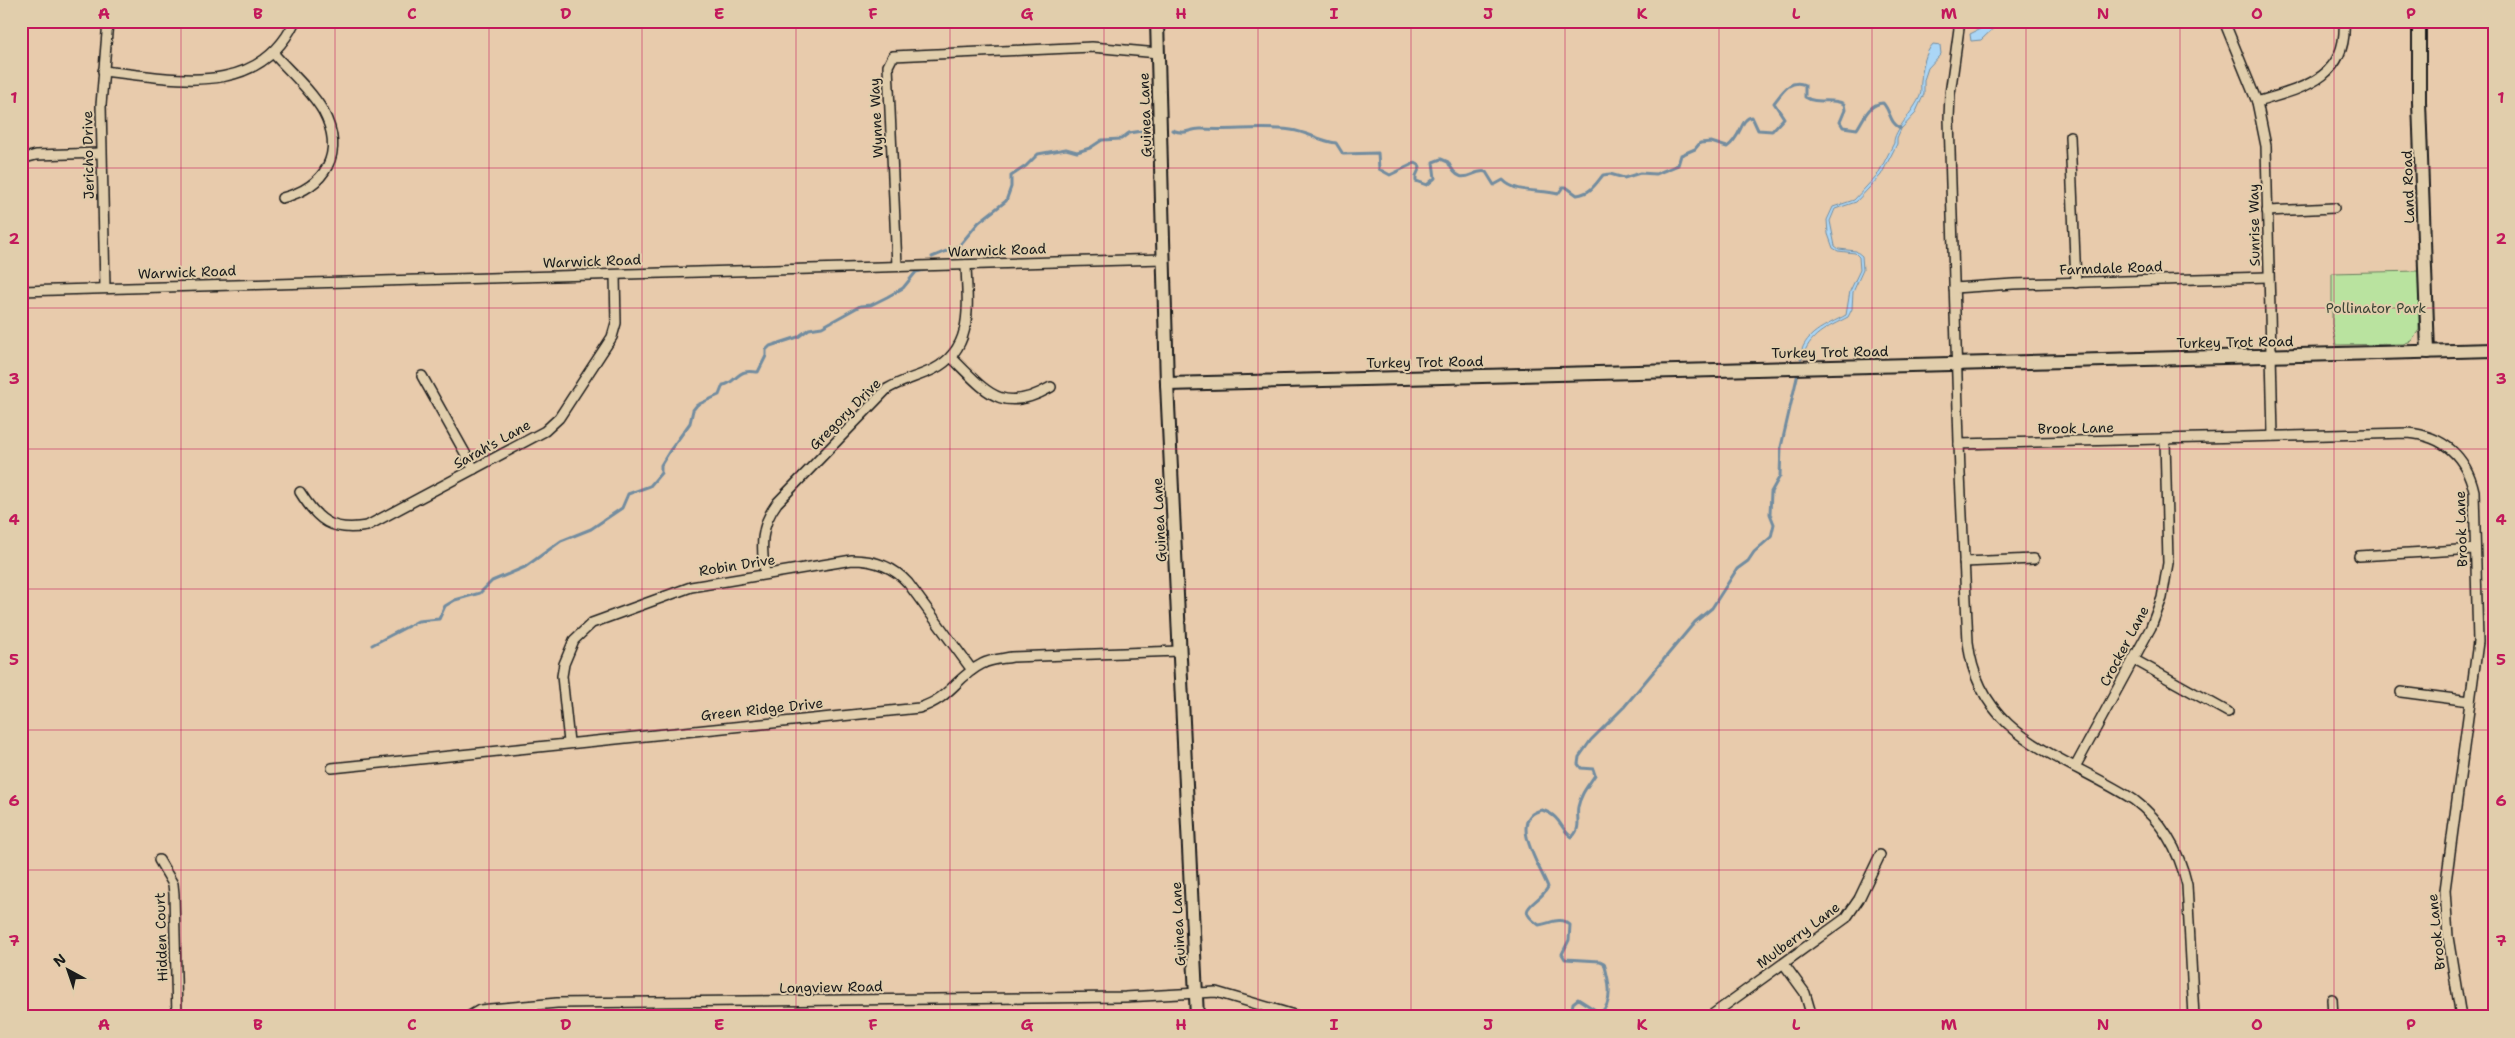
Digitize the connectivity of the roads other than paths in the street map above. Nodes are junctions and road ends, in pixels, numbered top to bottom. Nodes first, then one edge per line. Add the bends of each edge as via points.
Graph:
1 (108, 21) edge
2 (295, 21) edge
3 (1157, 21) edge
4 (1960, 21) edge
5 (2224, 21) edge
6 (2344, 21) edge
7 (2419, 21) edge
8 (273, 53) junction
9 (1158, 53) junction
10 (103, 71) junction
11 (2257, 102) junction
12 (2070, 136) dead end
13 (101, 153) junction
14 (21, 159) edge
15 (282, 198) dead end
16 (2334, 208) dead end
17 (2267, 211) junction
18 (1164, 259) junction
19 (966, 265) junction
20 (897, 266) junction
21 (615, 275) junction
22 (2268, 277) junction
23 (2076, 283) junction
24 (105, 288) junction
25 (1954, 288) junction
26 (21, 291) edge
27 (2494, 350) edge
28 (2428, 352) junction
29 (2270, 356) junction
30 (950, 357) junction
31 (1957, 364) junction
32 (422, 376) dead end
33 (1167, 384) junction
34 (1051, 387) dead end
35 (2273, 436) junction
36 (2165, 439) junction
37 (1959, 444) junction
38 (474, 469) junction
39 (300, 492) dead end
40 (2475, 549) junction
41 (2359, 556) dead end
42 (2034, 559) dead end
43 (1964, 562) junction
44 (765, 574) junction
45 (1179, 651) junction
46 (2133, 659) junction
47 (972, 670) junction
48 (2400, 692) dead end
49 (2470, 701) junction
50 (2228, 712) dead end
51 (569, 742) junction
52 (2075, 767) junction
53 (332, 768) dead end
54 (1880, 855) dead end
55 (159, 860) dead end
56 (1784, 964) junction
57 (1196, 994) junction
58 (2332, 999) dead end
59 (177, 1017) edge
60 (468, 1017) edge
61 (1197, 1017) edge
62 (1302, 1017) edge
63 (1709, 1017) edge
64 (1812, 1017) edge
65 (2194, 1017) edge
66 (2333, 1017) edge
67 (2461, 1017) edge

1 - 10 street, Jericho Drive
2 - 8 street
3 - 9 street, Guinea Lane
4 - 25 street via 1949,106
5 - 11 street, Sunrise Way
6 - 11 street via 2341,52 2323,77
7 - 28 street, Land Road
8 - 10 street via 237,74 208,80
8 - 15 street via 322,110 331,134 331,156 325,172 309,188
9 - 18 street, Guinea Lane
9 - 20 street, Wynne Way via 1092,47 893,56 888,66
10 - 13 street, Jericho Drive
11 - 17 street, Sunrise Way via 2266,146
12 - 23 street
13 - 14 street via 36,155
13 - 24 street, Jericho Drive
16 - 17 street
17 - 22 street, Sunrise Way
18 - 19 street, Warwick Road
18 - 33 street, Guinea Lane
19 - 20 street, Warwick Road
19 - 30 street, Gregory Drive via 967,323
20 - 21 street, Warwick Road
21 - 24 street, Warwick Road
21 - 38 street, Sarah's Lane via 616,323 612,337 559,418 545,431
22 - 23 street, Farmdale Road
22 - 29 street, Sunrise Way
23 - 25 street, Farmdale Road
24 - 26 street, Warwick Road
25 - 31 street
27 - 28 street, Turkey Trot Road
28 - 29 street, Turkey Trot Road
29 - 31 street, Turkey Trot Road
29 - 35 street, Sunrise Way
30 - 34 street via 982,387 1004,399 1031,398
30 - 44 street, Gregory Drive via 936,369 887,389 777,503 762,534
31 - 33 street, Turkey Trot Road
31 - 37 street
32 - 38 street
33 - 45 street, Guinea Lane
35 - 36 street, Brook Lane
35 - 40 street, Brook Lane via 2408,433 2446,444 2471,477
36 - 37 street, Brook Lane
36 - 46 street, Crocker Lane via 2167,578 2159,608
37 - 43 street
38 - 39 street, Sarah's Lane via 373,524 355,528 334,526 318,517
40 - 41 street
40 - 49 street, Brook Lane via 2478,633
42 - 43 street
43 - 52 street via 1969,651 1986,698 2017,734
44 - 47 street, Robin Drive via 852,560 885,566 908,583
44 - 51 street, Robin Drive via 691,587 601,619 582,631 568,650 562,676
45 - 47 street, Green Ridge Drive via 1012,657 991,660
45 - 57 street, Guinea Lane
46 - 50 street
46 - 52 street, Crocker Lane
47 - 51 street, Green Ridge Drive via 943,698 919,708
48 - 49 street
49 - 67 street, Brook Lane via 2445,890 2448,937
51 - 53 street, Green Ridge Drive
52 - 65 street via 2142,806 2161,825 2175,847 2187,885
54 - 56 street, Mulberry Lane via 1846,918
55 - 59 street, Hidden Court via 173,884
56 - 63 street, Mulberry Lane
56 - 64 street via 1805,993
57 - 60 street, Longview Road via 558,1004 480,1010
57 - 61 street, Guinea Lane
57 - 62 street, Longview Road via 1227,994
58 - 66 street

